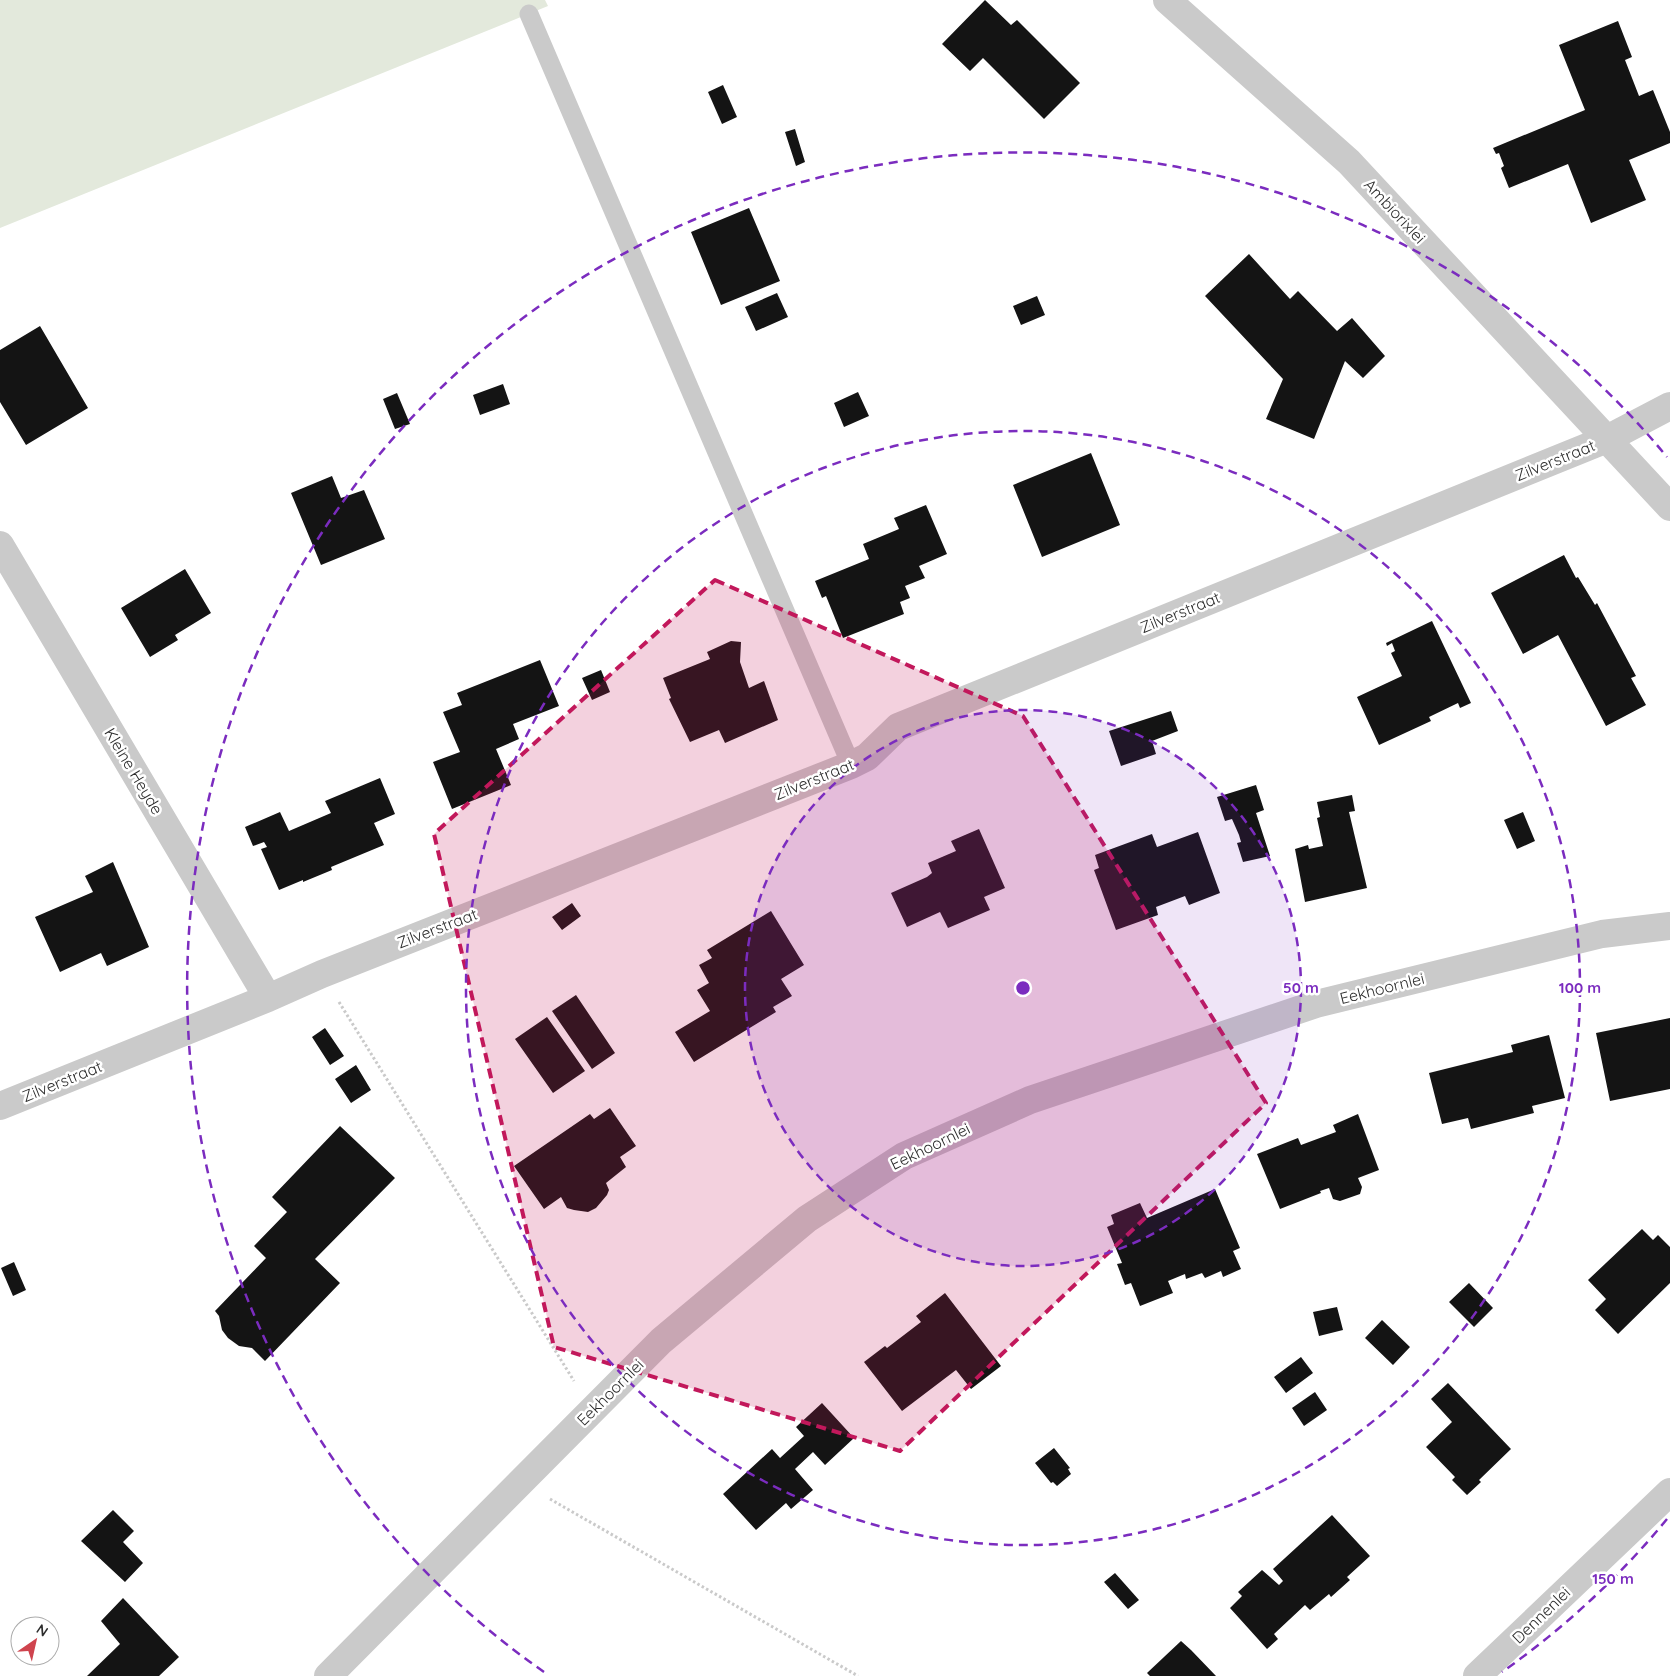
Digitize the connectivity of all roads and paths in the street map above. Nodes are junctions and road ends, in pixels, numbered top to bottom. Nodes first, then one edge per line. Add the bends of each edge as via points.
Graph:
1 (1167, 0) edge
2 (529, 14) dead end
3 (1670, 406) edge
4 (1607, 439) junction
5 (1670, 507) edge
6 (0, 545) edge
7 (851, 766) junction
8 (1670, 926) edge
9 (322, 974) junction
10 (268, 998) junction
11 (0, 1106) edge
12 (592, 1411) junction
13 (519, 1482) junction
14 (1670, 1492) edge
15 (328, 1676) edge
16 (858, 1676) edge
17 (1477, 1676) edge

1 - 4 street, Ambiorixlei via 1349,162
2 - 7 lane
3 - 4 street, Zilverstraat
4 - 5 street, Ambiorixlei
4 - 7 street, Zilverstraat via 898,727 866,757
6 - 10 street, Kleine Heyde
7 - 9 street, Zilverstraat
8 - 12 street, Eekhoornlei via 1602,934 1316,1004 1030,1100 904,1156 807,1219 661,1341
9 - 10 street, Zilverstraat
9 - 12 path
10 - 11 street, Zilverstraat
12 - 13 street, Eekhoornlei
13 - 15 street, Eekhoornlei
13 - 16 path
14 - 17 street, Dennenlei

